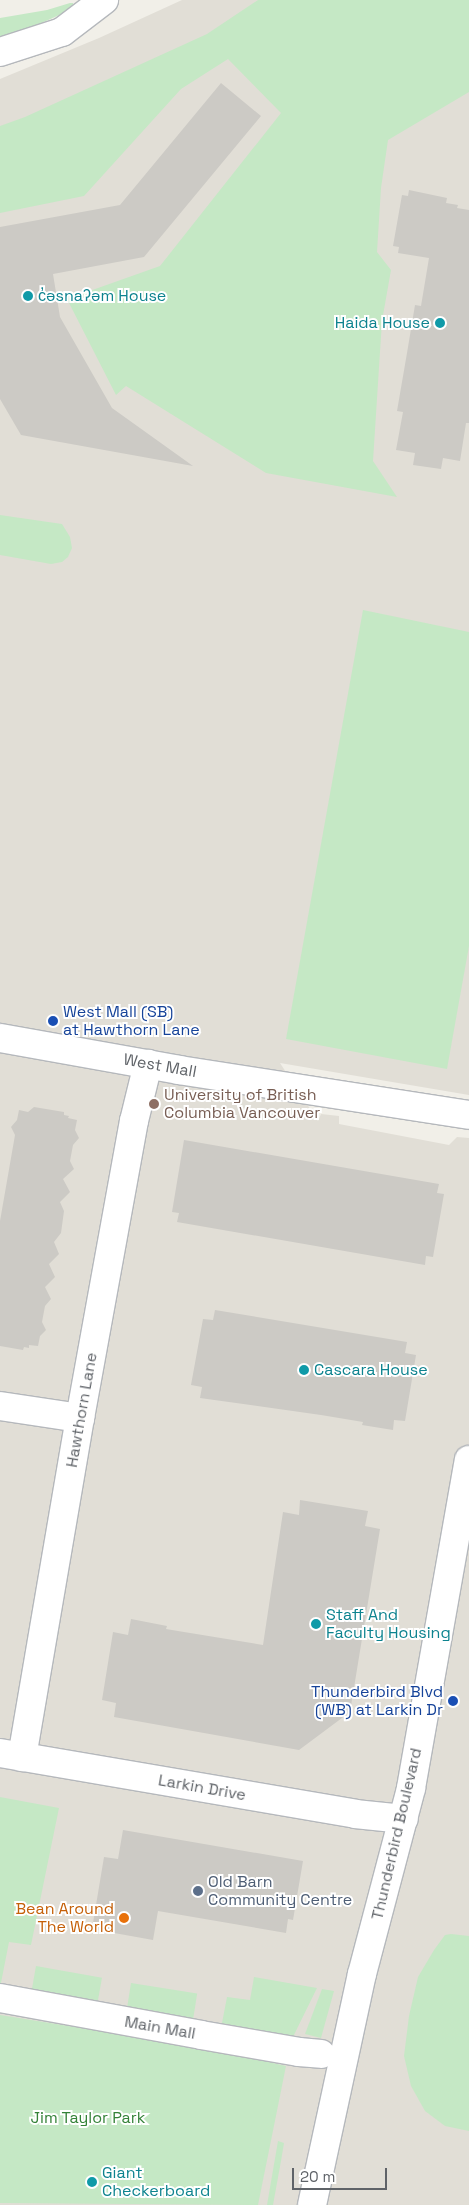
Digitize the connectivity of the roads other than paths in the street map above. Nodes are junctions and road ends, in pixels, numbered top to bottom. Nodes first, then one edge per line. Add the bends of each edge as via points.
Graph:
1 (104, 0) edge
2 (0, 52) edge
3 (0, 1038) edge
4 (148, 1064) junction
5 (469, 1115) edge
6 (0, 1406) edge
7 (80, 1418) junction
8 (469, 1460) edge
9 (11, 1755) edge
10 (404, 1818) junction
11 (0, 1998) edge
12 (321, 2054) dead end
13 (312, 2205) edge

1 - 2 street via 62,32
3 - 4 street, West Mall
4 - 5 street, West Mall
4 - 7 street, Hawthorn Lane via 134,1121
6 - 7 street
7 - 9 street, Hawthorn Lane
8 - 10 street, Thunderbird Boulevard
9 - 10 street, Larkin Drive via 355,1814
10 - 13 street, Thunderbird Boulevard via 362,1974
11 - 12 street, Main Mall

